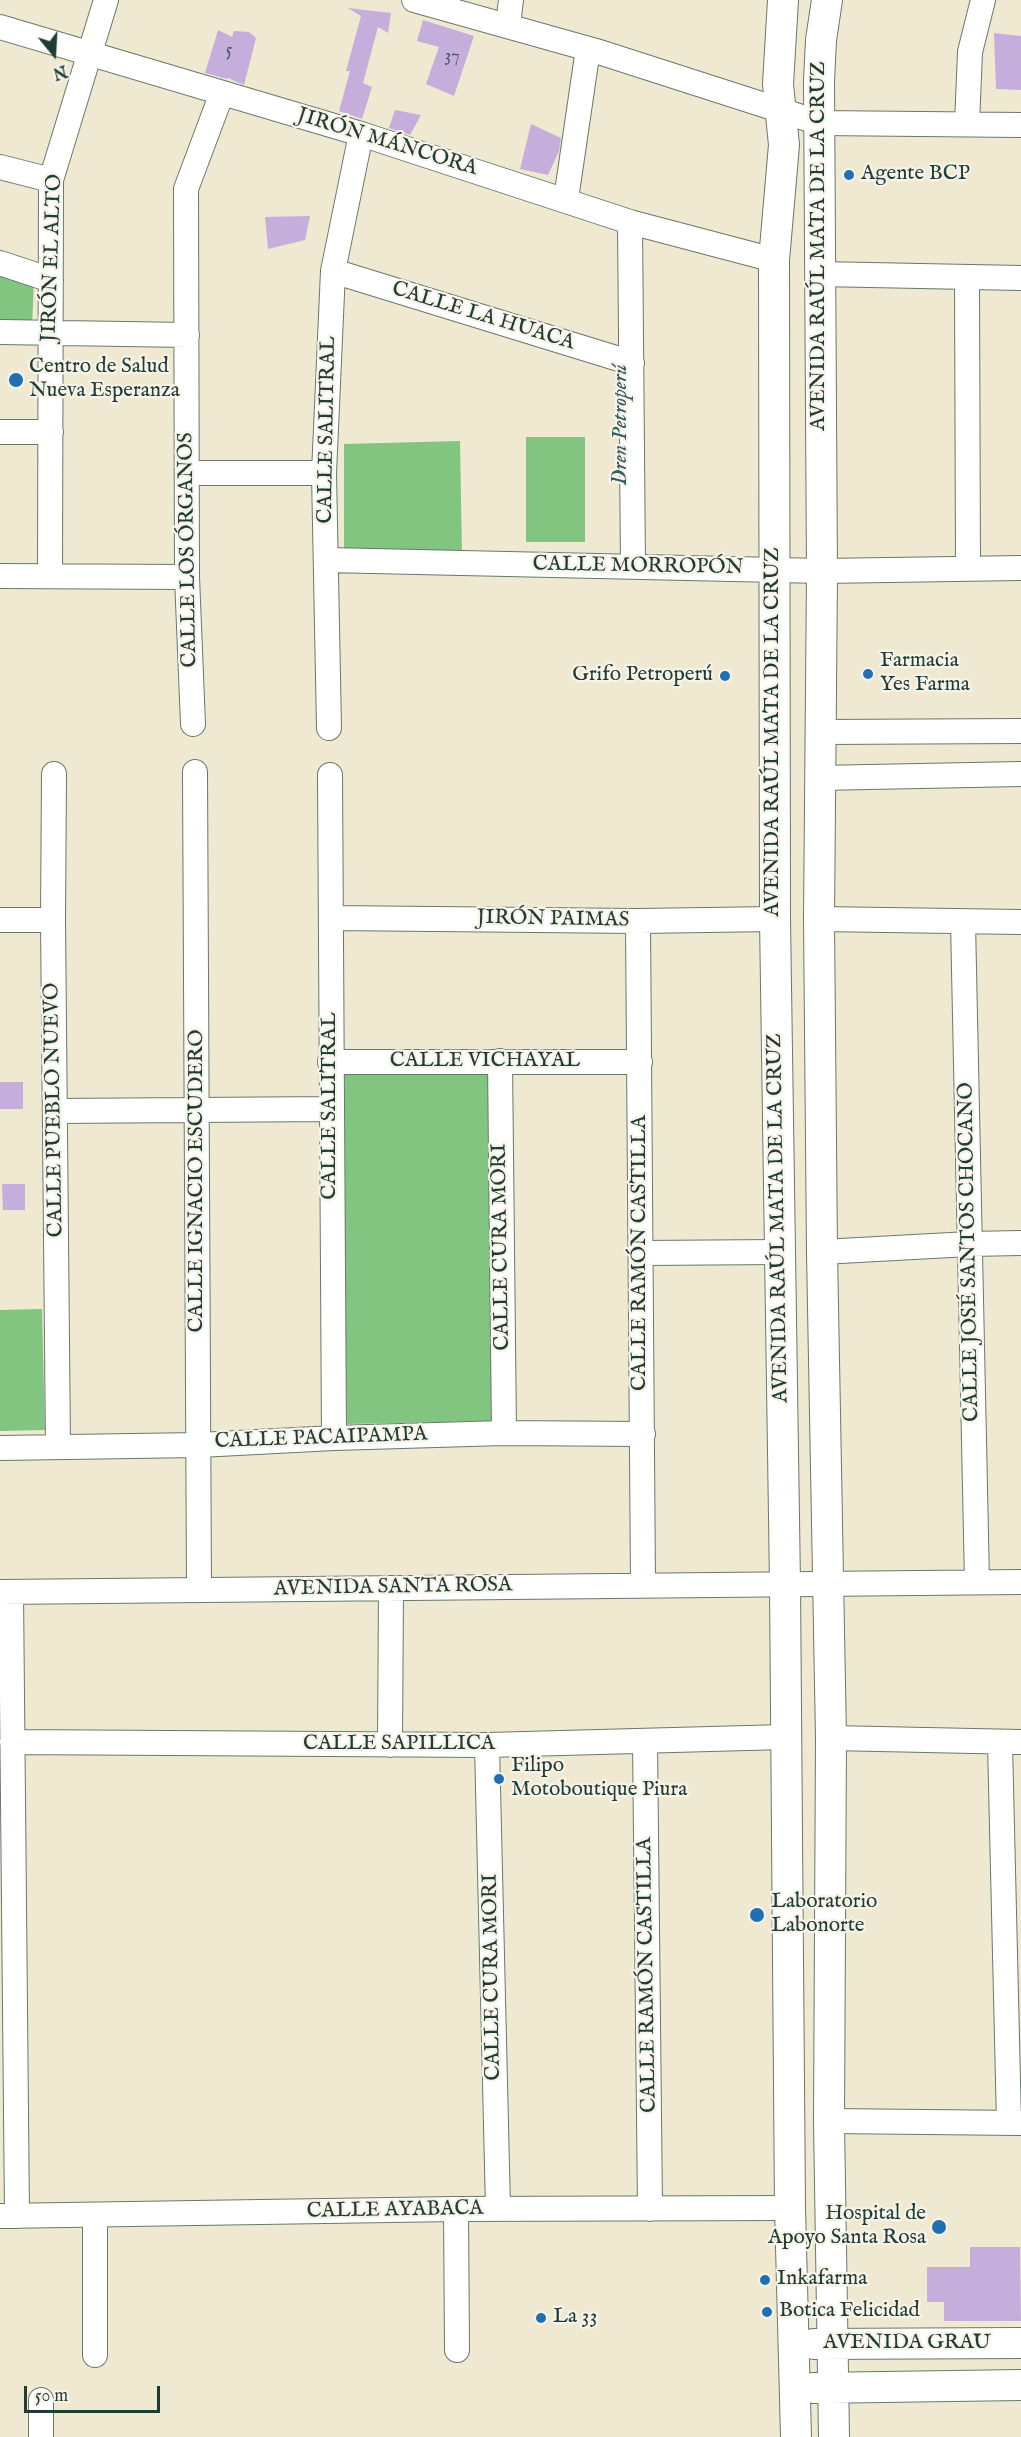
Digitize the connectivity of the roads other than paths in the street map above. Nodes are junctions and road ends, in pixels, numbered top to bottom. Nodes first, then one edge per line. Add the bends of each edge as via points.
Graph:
1 (106, 0) edge
2 (414, 0) edge
3 (511, 0) edge
4 (783, 0) edge
5 (827, 0) edge
6 (983, 0) edge
7 (508, 25) junction
8 (0, 27) edge
9 (588, 49) junction
10 (89, 54) junction
11 (222, 93) junction
12 (782, 110) junction
13 (820, 123) junction
14 (967, 124) junction
15 (1021, 125) edge
16 (361, 134) junction
17 (0, 167) edge
18 (51, 180) junction
19 (566, 200) junction
20 (630, 222) junction
21 (774, 260) junction
22 (0, 263) edge
23 (333, 271) junction
24 (819, 274) junction
25 (967, 278) junction
26 (1021, 278) edge
27 (51, 280) junction
28 (0, 332) edge
29 (51, 333) junction
30 (187, 335) junction
31 (632, 363) junction
32 (0, 432) edge
33 (51, 432) junction
34 (187, 473) junction
35 (324, 473) junction
36 (327, 560) junction
37 (633, 566) junction
38 (968, 568) junction
39 (1021, 568) edge
40 (774, 570) junction
41 (822, 571) junction
42 (0, 576) edge
43 (50, 576) junction
44 (188, 577) junction
45 (193, 724) dead end
46 (328, 728) dead end
47 (776, 730) junction
48 (1021, 730) edge
49 (822, 732) junction
50 (195, 772) dead end
51 (54, 774) dead end
52 (1021, 774) edge
53 (330, 775) dead end
54 (819, 778) junction
55 (776, 779) junction
56 (332, 918) junction
57 (775, 919) junction
58 (819, 919) junction
59 (0, 920) edge
60 (53, 920) junction
61 (638, 921) junction
62 (963, 922) junction
63 (1021, 922) edge
64 (500, 1061) junction
65 (330, 1062) junction
66 (640, 1062) junction
67 (331, 1109) junction
68 (55, 1111) junction
69 (197, 1111) junction
70 (1021, 1243) edge
71 (969, 1244) junction
72 (779, 1252) junction
73 (822, 1252) junction
74 (642, 1253) junction
75 (504, 1433) junction
76 (643, 1434) junction
77 (334, 1438) junction
78 (199, 1445) junction
79 (58, 1447) junction
80 (0, 1448) edge
81 (977, 1582) junction
82 (1021, 1582) edge
83 (785, 1584) junction
84 (827, 1584) junction
85 (644, 1585) junction
86 (391, 1588) junction
87 (199, 1590) junction
88 (5, 1592) edge
89 (785, 1737) junction
90 (831, 1738) junction
91 (645, 1741) junction
92 (12, 1742) junction
93 (1010, 1743) edge
94 (390, 1745) junction
95 (487, 1745) junction
96 (7, 1916) edge
97 (829, 2121) junction
98 (1015, 2123) edge
99 (790, 2208) junction
100 (498, 2209) junction
101 (650, 2209) junction
102 (456, 2210) junction
103 (95, 2215) junction
104 (8, 2216) edge
105 (1021, 2343) edge
106 (834, 2344) junction
107 (794, 2345) junction
108 (457, 2350) dead end
109 (95, 2355) dead end
110 (1021, 2385) edge
111 (833, 2387) junction
112 (796, 2389) junction
113 (40, 2400) dead end
114 (40, 2437) edge
115 (796, 2437) edge
116 (834, 2437) edge

1 - 10 street, JIRÓN EL ALTO
2 - 7 street
3 - 7 street
4 - 12 main road, AVENIDA RAÚL MATA DE LA CRUZ via 778,84
5 - 13 main road, AVENIDA RAÚL MATA DE LA CRUZ via 821,40
6 - 14 street via 970,52
7 - 9 street
8 - 10 street, JIRÓN MÁNCORA
9 - 12 street
9 - 19 street
10 - 11 street, JIRÓN MÁNCORA
10 - 18 street, JIRÓN EL ALTO
11 - 16 street, JIRÓN MÁNCORA
11 - 30 street, CALLE LOS ÓRGANOS via 186,189
12 - 13 street
12 - 21 main road, AVENIDA RAÚL MATA DE LA CRUZ via 784,145
13 - 14 street
13 - 24 main road, AVENIDA RAÚL MATA DE LA CRUZ
14 - 15 street
16 - 19 street, JIRÓN MÁNCORA
16 - 23 street, CALLE SALITRAL
17 - 18 street
18 - 27 street, JIRÓN EL ALTO
19 - 20 street, JIRÓN MÁNCORA
20 - 21 street, JIRÓN MÁNCORA
20 - 31 street
21 - 40 main road, AVENIDA RAÚL MATA DE LA CRUZ
22 - 27 street
23 - 31 street, CALLE LA HUACA
23 - 35 street, CALLE SALITRAL
24 - 25 street
24 - 41 main road, AVENIDA RAÚL MATA DE LA CRUZ
25 - 26 street
25 - 38 street
27 - 29 street, JIRÓN EL ALTO
28 - 29 street
29 - 30 street
29 - 33 street, JIRÓN EL ALTO
30 - 34 street, CALLE LOS ÓRGANOS
31 - 37 street
32 - 33 street
33 - 43 street, JIRÓN EL ALTO
34 - 35 street
34 - 44 street, CALLE LOS ÓRGANOS
35 - 36 street, CALLE SALITRAL
36 - 37 street, CALLE MORROPÓN
36 - 46 street, CALLE SALITRAL
37 - 40 street, CALLE MORROPÓN
38 - 39 street, CALLE MORROPÓN
38 - 41 street, CALLE MORROPÓN
40 - 41 street, CALLE MORROPÓN
40 - 47 main road, AVENIDA RAÚL MATA DE LA CRUZ
41 - 49 main road, AVENIDA RAÚL MATA DE LA CRUZ
42 - 43 street
43 - 44 street
44 - 45 street, CALLE LOS ÓRGANOS
47 - 49 main road
47 - 55 main road, AVENIDA RAÚL MATA DE LA CRUZ
48 - 49 street
49 - 54 main road, AVENIDA RAÚL MATA DE LA CRUZ
50 - 69 street, CALLE IGNACIO ESCUDERO
51 - 60 street, CALLE PUEBLO NUEVO
52 - 54 street
53 - 56 street, CALLE SALITRAL
54 - 55 main road
54 - 58 main road, AVENIDA RAÚL MATA DE LA CRUZ
55 - 57 main road, AVENIDA RAÚL MATA DE LA CRUZ
56 - 61 street, JIRÓN PAIMAS
56 - 65 street, CALLE SALITRAL
57 - 61 street, JIRÓN PAIMAS
57 - 72 main road, AVENIDA RAÚL MATA DE LA CRUZ
58 - 62 street
58 - 73 main road, AVENIDA RAÚL MATA DE LA CRUZ
59 - 60 street
60 - 68 street, CALLE PUEBLO NUEVO
61 - 66 street, CALLE RAMÓN CASTILLA
62 - 63 street
62 - 71 street, CALLE JOSÉ SANTOS CHOCANO
64 - 65 street, CALLE VICHAYAL
64 - 66 street, CALLE VICHAYAL
64 - 75 street, CALLE CURA MORI
65 - 67 street, CALLE SALITRAL
66 - 74 street, CALLE RAMÓN CASTILLA
67 - 69 street
67 - 77 street, CALLE SALITRAL
68 - 69 street
68 - 79 street, CALLE PUEBLO NUEVO
69 - 78 street, CALLE IGNACIO ESCUDERO
70 - 71 street
71 - 73 street
71 - 81 street, CALLE JOSÉ SANTOS CHOCANO
72 - 74 street
72 - 83 main road, AVENIDA RAÚL MATA DE LA CRUZ
73 - 84 main road, AVENIDA RAÚL MATA DE LA CRUZ
74 - 76 street, CALLE RAMÓN CASTILLA
75 - 76 street, CALLE PACAIPAMPA
75 - 77 street, CALLE PACAIPAMPA
76 - 85 street, CALLE RAMÓN CASTILLA
77 - 78 street, CALLE PACAIPAMPA
78 - 79 street, CALLE PACAIPAMPA
78 - 87 street, CALLE IGNACIO ESCUDERO
79 - 80 street, CALLE PACAIPAMPA
81 - 82 street, AVENIDA SANTA ROSA
81 - 84 street, AVENIDA SANTA ROSA
83 - 84 street, AVENIDA SANTA ROSA
83 - 85 street, AVENIDA SANTA ROSA
83 - 89 main road, AVENIDA RAÚL MATA DE LA CRUZ
84 - 90 main road, AVENIDA RAÚL MATA DE LA CRUZ
85 - 86 street, AVENIDA SANTA ROSA
86 - 87 street, AVENIDA SANTA ROSA
86 - 94 street
87 - 88 street, AVENIDA SANTA ROSA
88 - 92 street
89 - 91 street, CALLE SAPILLICA
89 - 99 main road, AVENIDA RAÚL MATA DE LA CRUZ
90 - 93 street
90 - 97 main road, AVENIDA RAÚL MATA DE LA CRUZ
91 - 95 street, CALLE SAPILLICA
91 - 101 street, CALLE RAMÓN CASTILLA
92 - 94 street, CALLE SAPILLICA
92 - 96 street
93 - 98 street
94 - 95 street, CALLE SAPILLICA
95 - 100 street, CALLE CURA MORI
96 - 104 street
97 - 98 street
97 - 106 main road, AVENIDA RAÚL MATA DE LA CRUZ
99 - 101 street, CALLE AYABACA
99 - 107 main road, AVENIDA RAÚL MATA DE LA CRUZ
100 - 101 street, CALLE AYABACA
100 - 102 street, CALLE AYABACA
102 - 103 street, CALLE AYABACA
102 - 108 street
103 - 104 street, CALLE AYABACA
103 - 109 street
105 - 106 main road, AVENIDA GRAU
106 - 107 main road, AVENIDA GRAU
106 - 111 main road, AVENIDA RAÚL MATA DE LA CRUZ
107 - 112 main road, AVENIDA RAÚL MATA DE LA CRUZ
110 - 111 main road, AVENIDA GRAU
111 - 112 main road, AVENIDA GRAU
111 - 116 main road, AVENIDA RAÚL MATA DE LA CRUZ
112 - 115 main road, AVENIDA RAÚL MATA DE LA CRUZ
113 - 114 street

